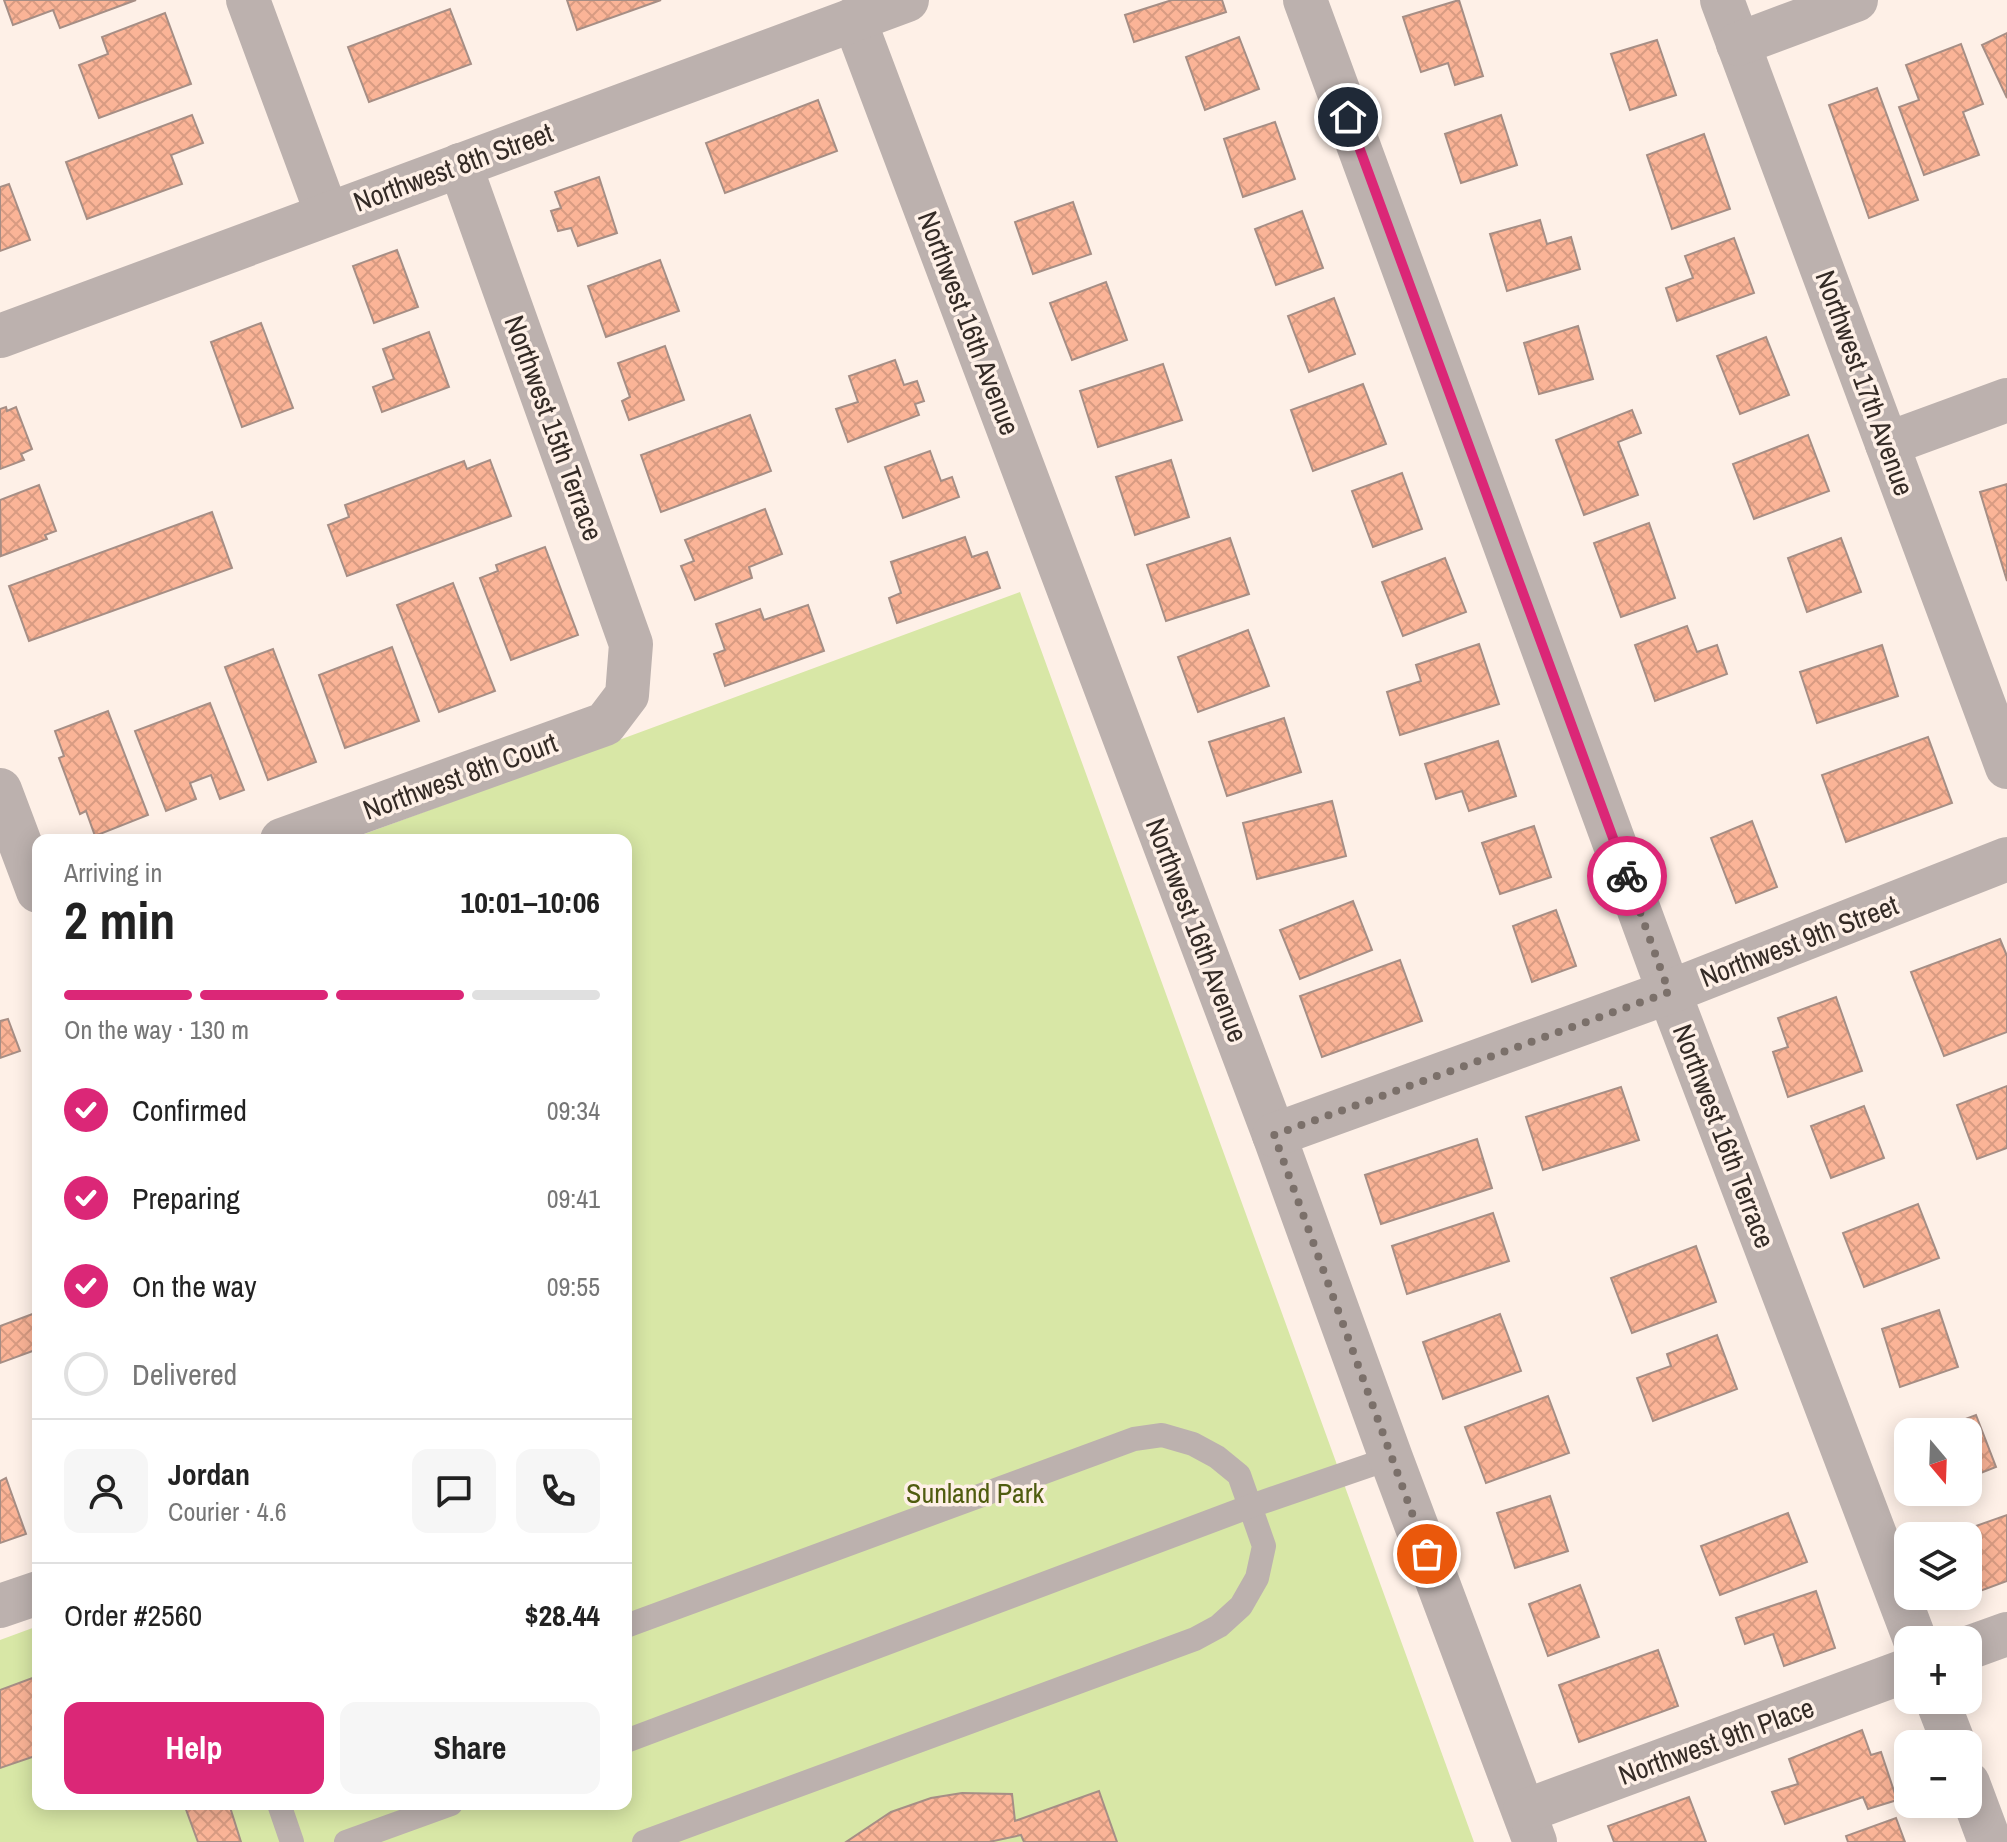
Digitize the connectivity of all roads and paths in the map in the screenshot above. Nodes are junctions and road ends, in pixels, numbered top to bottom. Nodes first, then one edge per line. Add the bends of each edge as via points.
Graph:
1 (248, 0) edge
2 (907, 0) edge
3 (1305, 0) edge
4 (1722, 0) edge
5 (1856, 0) edge
6 (800, 18) edge
7 (854, 19) junction
8 (1738, 44) junction
9 (460, 165) junction
10 (327, 214) junction
11 (0, 336) edge
12 (2007, 400) edge
13 (1887, 444) junction
14 (627, 695) joint
15 (2007, 767) edge
16 (0, 790) edge
17 (299, 834) edge
18 (2007, 859) edge
19 (32, 875) edge
20 (1669, 992) junction
21 (1274, 1135) junction
22 (1391, 1458) junction
23 (1251, 1506) junction
24 (32, 1595) edge
25 (0, 1606) edge
26 (632, 1624) edge
27 (1910, 1626) edge
28 (2007, 1634) edge
29 (1982, 1643) edge
30 (1894, 1676) edge
31 (632, 1739) edge
32 (281, 1810) edge
33 (434, 1810) edge
34 (1981, 1818) edge
35 (1530, 1827) edge
36 (292, 1842) edge
37 (346, 1842) edge
38 (644, 1842) edge
39 (1990, 1842) edge

1 - 10 street
2 - 7 street, Northwest 8th Street
3 - 20 street, Northwest 16th Terrace
4 - 8 street, Northwest 17th Avenue
5 - 8 street
6 - 7 street, Northwest 8th Street
6 - 9 street, Northwest 8th Street
7 - 21 street, Northwest 16th Avenue
8 - 13 street, Northwest 17th Avenue
9 - 10 street, Northwest 8th Street
9 - 14 street, Northwest 15th Terrace via 631,644
10 - 11 street, Northwest 8th Street
12 - 13 street
13 - 15 street, Northwest 17th Avenue
14 - 17 street, Northwest 8th Court via 605,724
16 - 19 street
18 - 20 street, Northwest 9th Street
20 - 21 street, Northwest 9th Street
20 - 27 street, Northwest 16th Terrace
21 - 22 street, Northwest 16th Avenue
22 - 23 lane
22 - 35 street, Northwest 16th Avenue
23 - 26 lane via 1239,1475 1217,1457 1162,1435 1134,1439
23 - 31 lane
23 - 38 lane via 1264,1546 1257,1578 1241,1606 1219,1626
24 - 25 street
28 - 29 street
30 - 35 street, Northwest 9th Place
32 - 36 lane
33 - 37 lane
34 - 39 street

